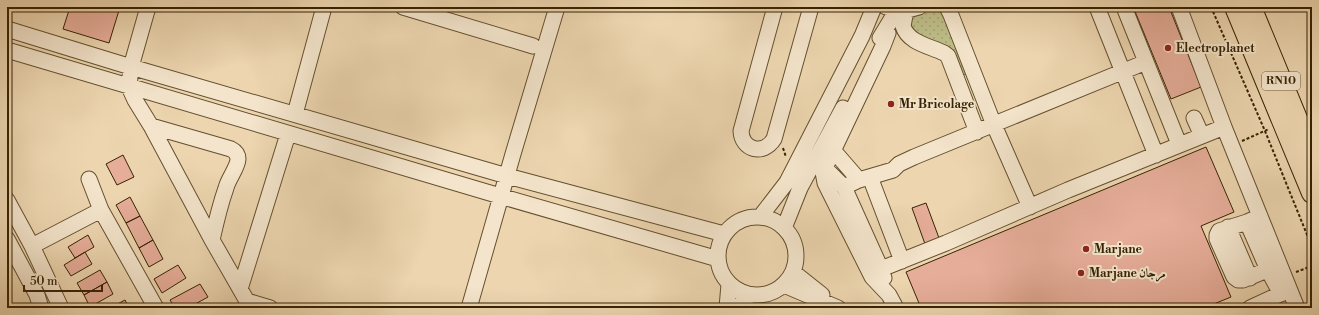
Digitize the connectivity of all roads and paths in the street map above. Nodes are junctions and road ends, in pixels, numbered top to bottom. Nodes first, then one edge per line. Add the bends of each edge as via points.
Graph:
1 (148, 7) edge
2 (324, 7) edge
3 (403, 7) edge
4 (557, 7) edge
5 (775, 7) edge
6 (811, 7) edge
7 (874, 7) edge
8 (947, 7) edge
9 (1098, 7) edge
10 (1124, 7) edge
11 (1178, 7) edge
12 (1211, 7) edge
13 (1235, 7) edge
14 (1251, 7) edge
15 (902, 9) edge
16 (7, 29) edge
17 (886, 32) junction
18 (910, 37) junction
19 (533, 46) dead end
20 (7, 50) edge
21 (1146, 62) junction
22 (131, 67) junction
23 (1123, 71) junction
24 (129, 86) junction
25 (295, 114) junction
26 (1194, 118) dead end
27 (994, 125) junction
28 (151, 126) junction
29 (1224, 127) junction
30 (1272, 128) dead end
31 (1265, 131) junction
32 (977, 132) junction
33 (288, 134) junction
34 (1202, 136) junction
35 (1179, 144) junction
36 (1232, 146) junction
37 (833, 150) junction
38 (1156, 155) junction
39 (1312, 155) edge
40 (825, 168) junction
41 (507, 176) junction
42 (88, 179) dead end
43 (864, 179) junction
44 (844, 187) junction
45 (1312, 193) edge
46 (500, 196) junction
47 (7, 200) edge
48 (1030, 207) junction
49 (101, 210) junction
50 (760, 217) junction
51 (1254, 219) junction
52 (784, 228) junction
53 (724, 234) junction
54 (212, 240) junction
55 (1258, 245) junction
56 (32, 246) junction
57 (1312, 247) edge
58 (9, 248) edge
59 (1232, 255) junction
60 (718, 259) junction
61 (902, 261) junction
62 (1312, 266) edge
63 (881, 269) junction
64 (1277, 270) junction
65 (793, 272) junction
66 (729, 284) junction
67 (784, 285) junction
68 (1286, 292) junction
69 (750, 295) junction
70 (246, 299) edge
71 (893, 302) edge
72 (42, 308) edge
73 (61, 308) edge
74 (156, 308) edge
75 (270, 308) edge
76 (469, 308) edge
77 (727, 308) edge
78 (737, 308) edge
79 (838, 308) edge
80 (1250, 308) edge
81 (1297, 308) edge

1 - 22 street
2 - 25 street
3 - 19 street
4 - 41 street
5 - 6 street via 741,131 743,140 754,149 763,148 774,139
7 - 50 street via 862,36 787,182
8 - 27 street
9 - 23 street
10 - 21 street
11 - 29 street
12 - 31 path
13 - 45 main road, RN10
14 - 39 main road, RN10
15 - 17 street
15 - 18 street via 904,30
16 - 22 street
17 - 18 street
17 - 37 street via 883,46
17 - 52 street via 800,188
18 - 32 street via 948,56
20 - 24 street
21 - 23 street
21 - 35 street
22 - 24 street
22 - 25 street
23 - 27 street
23 - 38 street
24 - 28 street
24 - 33 street
25 - 41 street
26 - 34 street
27 - 32 street
27 - 48 street
28 - 54 street
28 - 54 street via 235,151 236,165 223,195
29 - 34 street
29 - 36 street
30 - 31 path
31 - 36 path
31 - 57 path
32 - 43 street via 899,164 892,170
33 - 46 street
33 - 70 street
34 - 35 street
35 - 38 street
36 - 51 street
37 - 40 street
37 - 43 street
38 - 48 street
40 - 44 street
40 - 71 street via 825,183 872,277
41 - 46 street
41 - 53 street
42 - 49 street
43 - 44 street
43 - 61 street
44 - 63 street
46 - 60 street
46 - 76 street
47 - 56 street
48 - 61 street
49 - 56 street
49 - 74 street
50 - 52 street via 770,218
50 - 53 street via 736,222
51 - 55 street
51 - 59 street via 1218,231 1217,239
51 - 64 street
52 - 65 street via 792,238 796,251
53 - 60 street via 717,251
54 - 70 street
55 - 59 street
55 - 64 street
56 - 73 street
58 - 72 street
59 - 64 street via 1236,279 1240,281
60 - 66 street via 720,270
61 - 63 street
62 - 64 path
63 - 71 street
64 - 68 street
65 - 67 street
65 - 79 street
66 - 69 street
66 - 77 street
67 - 69 street via 760,296
67 - 79 street
68 - 80 street
68 - 81 street
69 - 78 street
70 - 75 street

